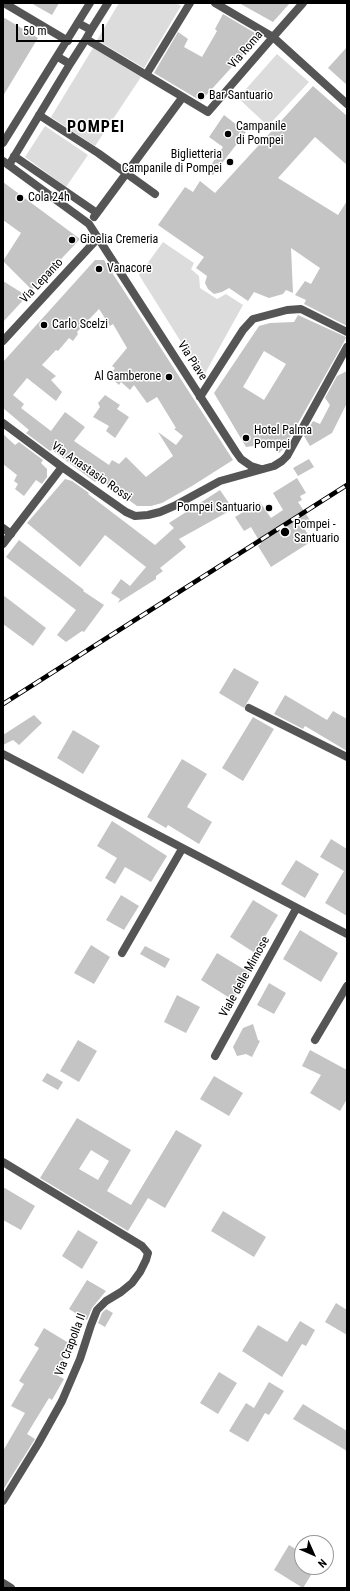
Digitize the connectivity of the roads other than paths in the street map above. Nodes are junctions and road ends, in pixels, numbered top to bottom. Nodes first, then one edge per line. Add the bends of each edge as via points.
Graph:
1 (4, 3) edge
2 (90, 3) edge
3 (107, 3) edge
4 (189, 3) edge
5 (215, 3) edge
6 (303, 3) edge
7 (78, 23) junction
8 (91, 30) junction
9 (273, 37) junction
10 (86, 38) junction
11 (68, 41) junction
12 (58, 57) junction
13 (70, 64) junction
14 (146, 75) junction
15 (182, 98) junction
16 (347, 104) edge
17 (39, 115) junction
18 (3, 143) edge
19 (14, 156) junction
20 (6, 163) edge
21 (126, 174) junction
22 (155, 194) dead end
23 (98, 238) junction
24 (347, 332) edge
25 (3, 341) edge
26 (347, 346) edge
27 (200, 397) junction
28 (3, 423) edge
29 (62, 467) junction
30 (260, 469) junction
31 (3, 528) edge
32 (11, 534) junction
33 (3, 544) edge
34 (249, 708) dead end
35 (3, 754) edge
36 (347, 757) edge
37 (182, 849) junction
38 (296, 909) junction
39 (347, 934) edge
40 (122, 953) dead end
41 (347, 986) edge
42 (315, 1040) dead end
43 (215, 1056) dead end
44 (3, 1162) edge
45 (3, 1501) edge
46 (3, 1583) edge
47 (11, 1588) edge

1 - 11 street
2 - 7 street
3 - 8 street
4 - 14 street
5 - 9 street
6 - 9 street, Via Roma
7 - 8 street
7 - 11 street
8 - 10 street
9 - 15 street, Via Roma via 208,112
9 - 16 street
10 - 13 street
10 - 14 street
11 - 12 street
12 - 13 street
12 - 18 street
13 - 17 street
14 - 15 street
15 - 21 street
17 - 19 street
17 - 21 street
19 - 20 street
19 - 21 street via 95,215
20 - 23 street, Via Piave via 89,224
21 - 22 street
23 - 25 street, Via Lepanto
23 - 27 street, Via Piave
24 - 27 street via 301,309 253,318 242,330
26 - 30 street, Via Anastasio Rossi via 287,456 282,462
27 - 30 street, Via Piave via 241,459
28 - 29 street, Via Anastasio Rossi
29 - 30 street, Via Anastasio Rossi via 118,507 135,516 160,512 220,481
29 - 32 street
31 - 32 street
32 - 33 street
34 - 36 street
35 - 37 street
37 - 38 street
37 - 40 street
38 - 39 street
38 - 43 street, Viale delle Mimose
41 - 42 street
44 - 45 street, Via Crapolla II via 142,1246 148,1253 132,1283 97,1310 62,1400
46 - 47 street

